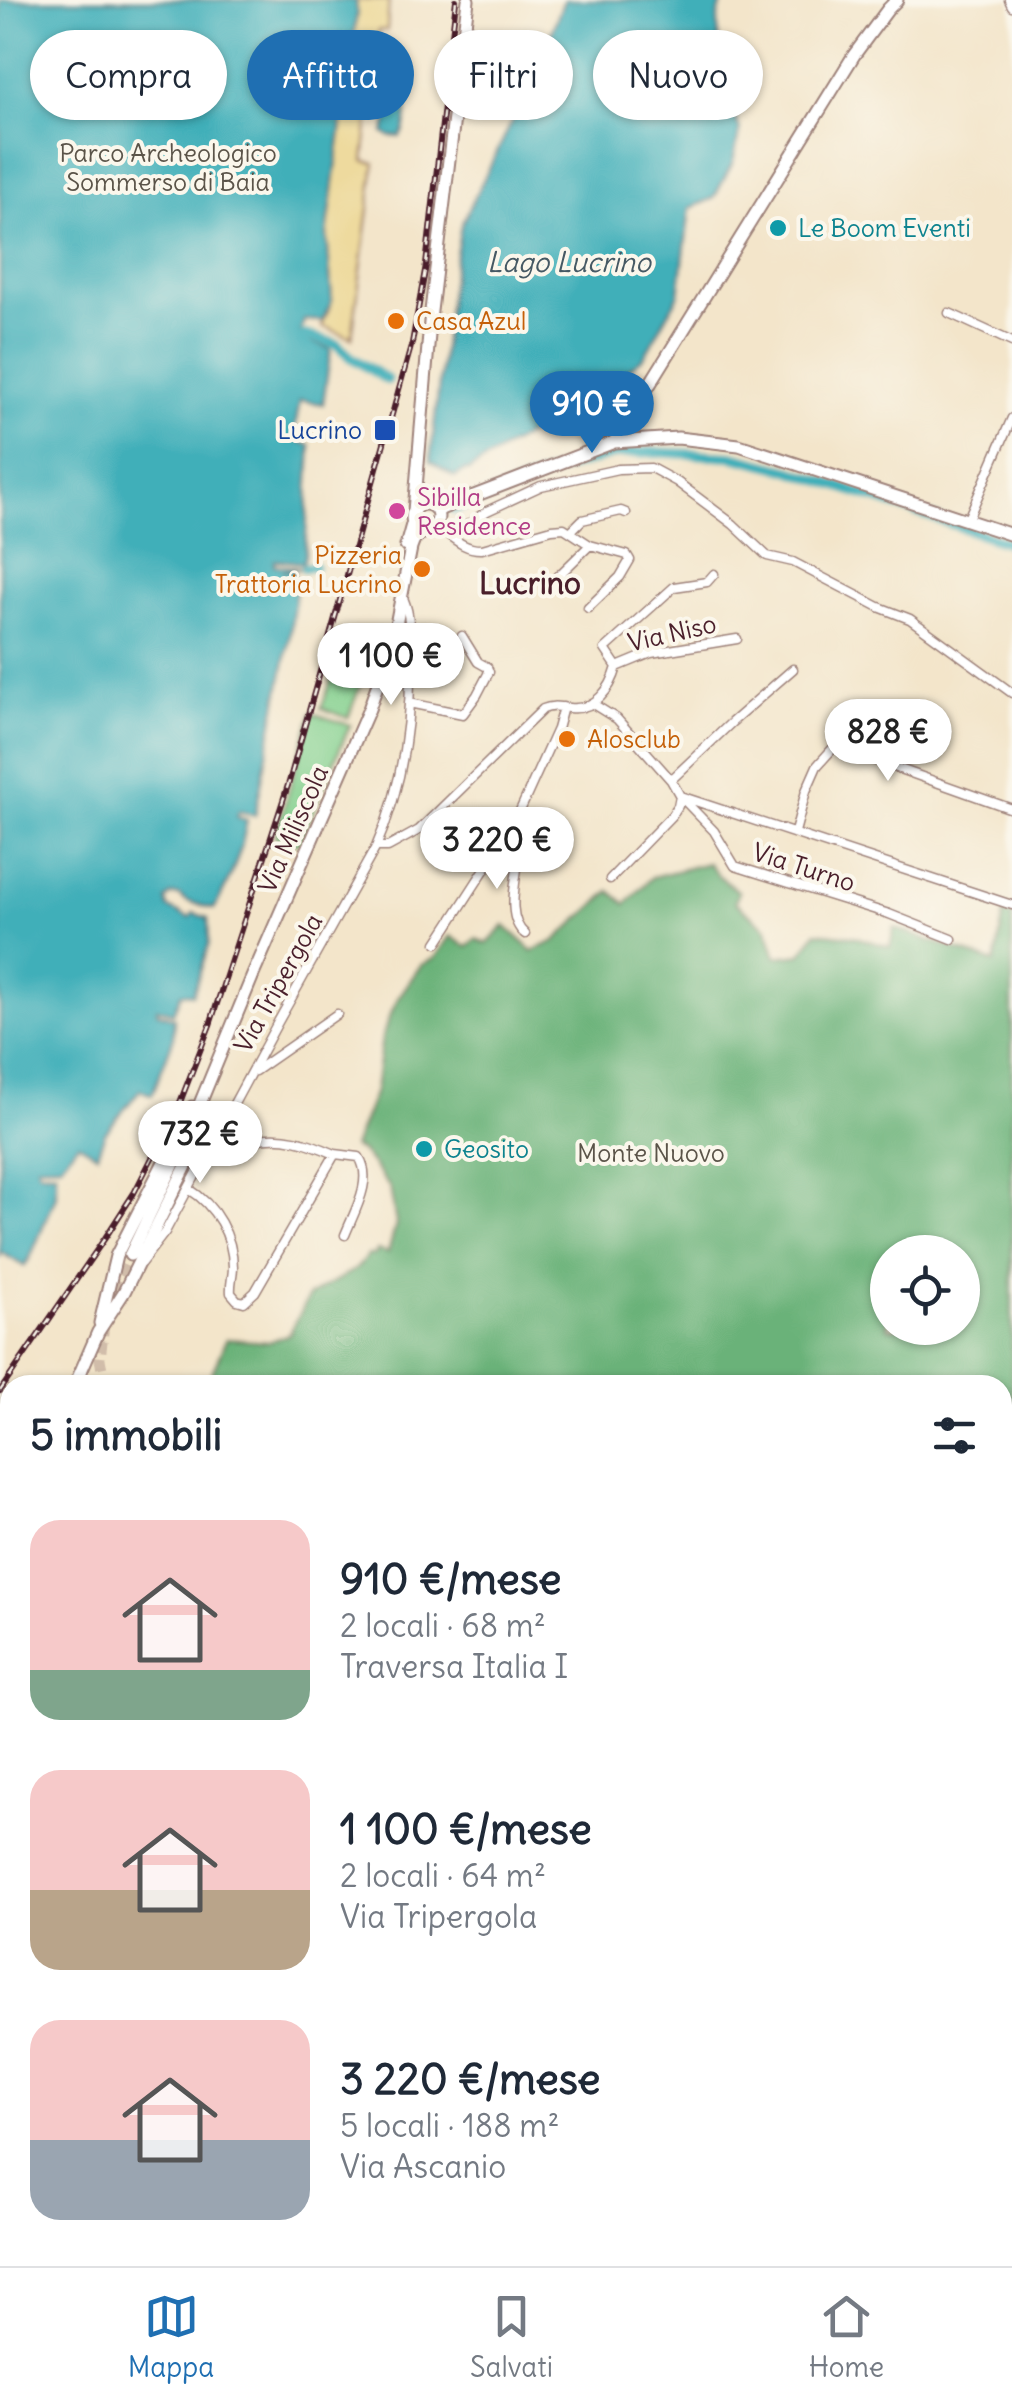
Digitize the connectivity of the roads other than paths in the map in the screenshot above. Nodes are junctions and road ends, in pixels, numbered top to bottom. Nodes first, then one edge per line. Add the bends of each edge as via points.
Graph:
1 (468, 0) edge
2 (890, 3) edge
3 (950, 313) dead end
4 (1012, 342) edge
5 (1012, 418) edge
6 (614, 442) junction
7 (416, 488) junction
8 (626, 513) dead end
9 (414, 516) junction
10 (432, 518) junction
11 (967, 521) junction
12 (570, 531) junction
13 (1012, 535) edge
14 (452, 537) junction
15 (590, 544) junction
16 (714, 574) dead end
17 (547, 586) dead end
18 (402, 596) junction
19 (588, 608) dead end
20 (462, 636) dead end
21 (737, 638) dead end
22 (617, 667) junction
23 (794, 669) dead end
24 (381, 672) junction
25 (1012, 694) edge
26 (409, 703) junction
27 (594, 704) junction
28 (563, 707) junction
29 (671, 780) junction
30 (680, 796) junction
31 (1012, 809) edge
32 (514, 824) junction
33 (795, 832) junction
34 (376, 848) junction
35 (610, 880) dead end
36 (1012, 904) edge
37 (526, 934) dead end
38 (952, 939) dead end
39 (437, 943) dead end
40 (337, 1014) dead end
41 (251, 1073) junction
42 (206, 1088) junction
43 (208, 1154) junction
44 (334, 1154) junction
45 (189, 1189) junction
46 (345, 1235) dead end
47 (128, 1259) junction
48 (130, 1282) junction
49 (108, 1283) junction
50 (98, 1332) junction
51 (79, 1375) edge

1 - 7 street
2 - 6 street
3 - 4 street
5 - 11 street
6 - 10 street
6 - 11 street via 678,438 740,445
7 - 9 street
7 - 10 street
8 - 12 street via 582,520
9 - 10 street via 418,506
9 - 10 street via 418,528
9 - 24 street
10 - 14 street
10 - 18 street, Via Miliscola via 414,540
11 - 13 street
12 - 14 street via 552,529 482,549
12 - 15 street
14 - 25 street via 541,486 651,468 733,524 766,556 793,562 910,619
15 - 17 street
15 - 19 street via 630,560
16 - 22 street via 707,582 674,587 605,649
18 - 24 street, Via Miliscola
18 - 26 street, Via Tripergola via 409,614
20 - 26 street via 489,672 463,714
21 - 22 street, Via Niso via 652,653
22 - 27 street
23 - 29 street
24 - 42 street, Via Miliscola
26 - 34 street, Via Tripergola via 402,767
27 - 28 street
27 - 29 street, Via Turno via 617,718
28 - 32 street
28 - 34 street via 543,709 419,830
29 - 30 street, Via Turno
30 - 33 street
30 - 35 street via 672,815
30 - 38 street, Via Turno via 714,830 735,866
31 - 33 street via 835,746 817,766
32 - 37 street via 514,910
32 - 39 street
33 - 36 street
34 - 41 street, Via Tripergola
40 - 41 street
41 - 43 street, Via Tripergola
42 - 47 street, Via Miliscola via 186,1118
42 - 47 street, Via Miliscola via 194,1149
43 - 44 street via 281,1137
43 - 45 street, Via Tripergola
44 - 45 street via 244,1302 230,1293 231,1254 221,1222
44 - 46 street via 358,1157 365,1172
45 - 47 street, Via Tripergola via 148,1256
47 - 48 street, Via Miliscola
47 - 49 street, Via Miliscola
48 - 49 street via 122,1273
48 - 50 street, Via Miliscola
49 - 50 street, Via Miliscola
50 - 51 street, Via Miliscola

